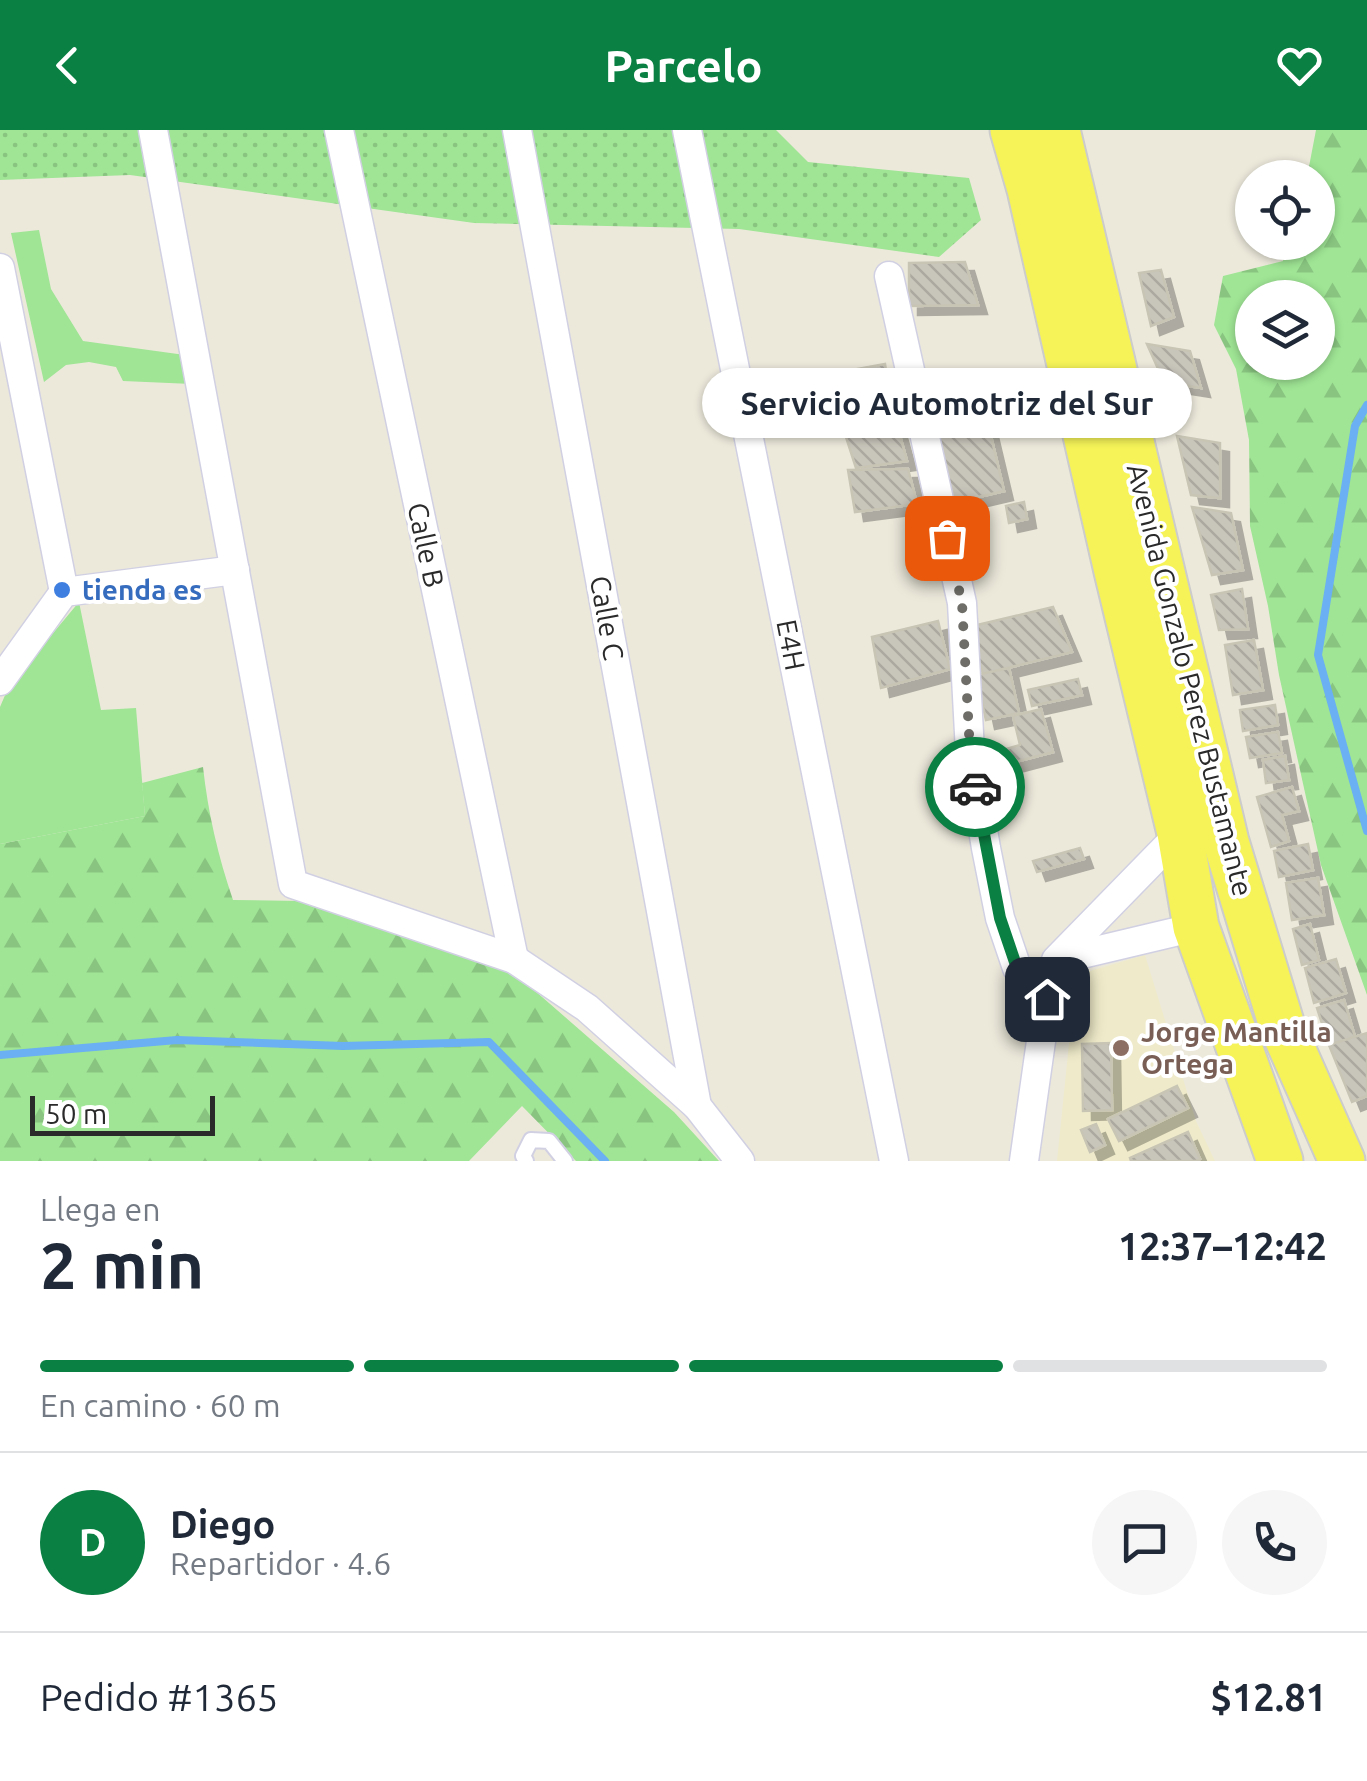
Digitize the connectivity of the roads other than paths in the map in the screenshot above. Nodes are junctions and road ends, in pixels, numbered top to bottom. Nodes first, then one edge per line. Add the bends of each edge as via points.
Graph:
1 (153, 130) edge
2 (339, 130) edge
3 (517, 130) edge
4 (687, 130) edge
5 (1013, 130) edge
6 (1057, 130) edge
7 (0, 273) edge
8 (888, 276) dead end
9 (1138, 567) junction
10 (235, 570) junction
11 (64, 592) junction
12 (0, 681) edge
13 (1180, 833) junction
14 (1196, 928) junction
15 (514, 959) junction
16 (1056, 960) junction
17 (1047, 999) junction
18 (698, 1106) junction
19 (526, 1161) edge
20 (565, 1161) edge
21 (740, 1161) edge
22 (894, 1161) edge
23 (1024, 1161) edge
24 (1280, 1161) edge
25 (1342, 1161) edge

1 - 10 street
2 - 15 street, Calle B
3 - 18 street, Calle C
4 - 22 street, E4H
5 - 9 main road, Avenida Gonzalo Perez Bustamante
6 - 9 main road, Avenida Gonzalo Perez Bustamante
7 - 11 street
8 - 17 street via 962,603 970,752 1000,918 1017,968
9 - 13 main road, Avenida Gonzalo Perez Bustamante
9 - 25 main road, Avenida Gonzalo Perez Bustamante via 1282,1026
10 - 11 street
10 - 15 street via 292,884
11 - 12 street
13 - 14 main road, Avenida Gonzalo Perez Bustamante
13 - 16 street
14 - 16 street
14 - 24 main road, Avenida Gonzalo Perez Bustamante
15 - 18 street via 587,1008
16 - 17 street
17 - 23 street
18 - 21 street
19 - 20 lane via 531,1140 549,1141

